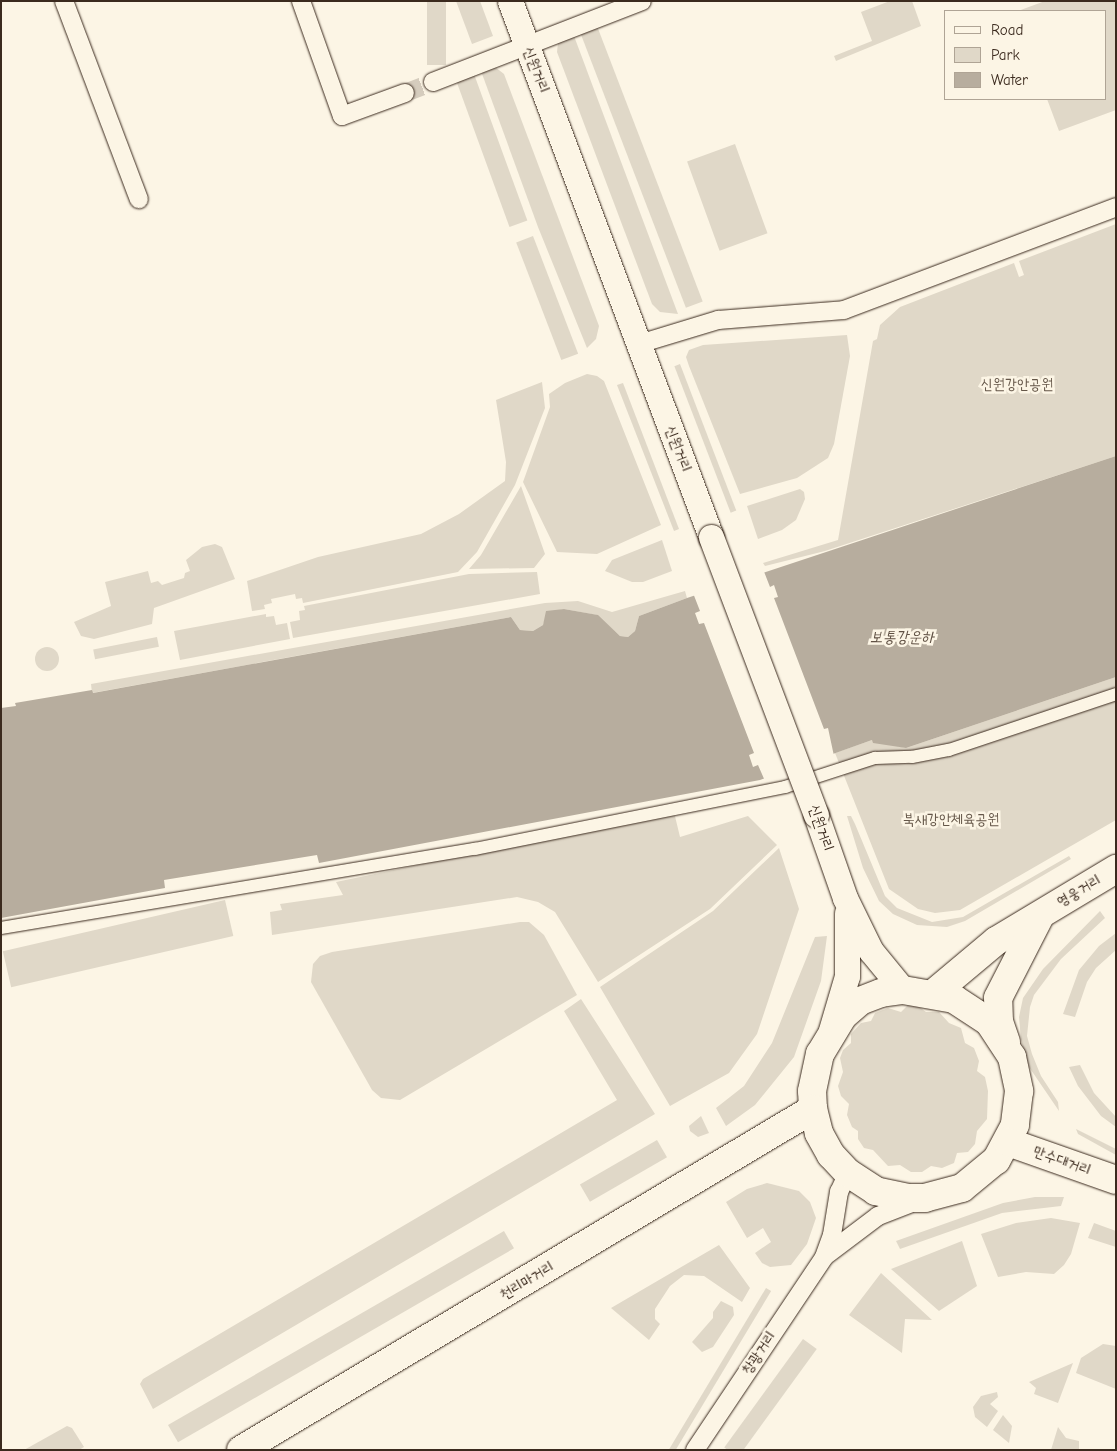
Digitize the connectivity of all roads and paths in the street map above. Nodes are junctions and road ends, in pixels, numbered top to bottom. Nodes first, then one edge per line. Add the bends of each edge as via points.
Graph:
1 (64, 1) edge
2 (301, 1) edge
3 (510, 1) edge
4 (642, 1) edge
5 (527, 46) junction
6 (433, 82) tunnel mouth
7 (405, 93) tunnel mouth
8 (139, 199) dead end
9 (1116, 207) edge
10 (639, 344) junction
11 (1116, 694) edge
12 (1116, 870) edge
13 (845, 898) junction
14 (1042, 913) junction
15 (1, 928) edge
16 (903, 990) junction
17 (934, 994) junction
18 (829, 1035) junction
19 (1012, 1057) junction
20 (813, 1109) junction
21 (1008, 1142) junction
22 (848, 1173) junction
23 (1116, 1180) edge
24 (941, 1195) junction
25 (824, 1257) junction
26 (241, 1450) edge
27 (694, 1450) edge

1 - 8 street
2 - 7 street via 342,116
3 - 5 main road, 신원거리
4 - 5 street
5 - 6 street
5 - 10 main road, 신원거리
9 - 10 street via 844,310 718,320
10 - 13 main road, 신원거리, bridge
11 - 15 street via 949,750 912,757 875,758 785,787 475,849
12 - 14 main road, 영웅거리
13 - 16 main road, 신원거리 via 871,951
13 - 18 main road, 신원거리 via 849,926 847,976 841,1008
14 - 17 main road, 영웅거리 via 996,941
14 - 19 main road via 998,998 999,1022
16 - 17 main road
16 - 18 main road via 880,993 860,1001
17 - 19 main road via 973,1009 1002,1038
18 - 20 main road via 814,1072
19 - 21 main road via 1019,1091 1015,1125
20 - 22 main road via 823,1140
20 - 26 main road, 천리마거리
21 - 23 main road, 만수대거리
21 - 24 main road via 981,1176
22 - 24 main road via 861,1183 892,1196 925,1198
22 - 25 street, 창광거리 via 839,1192 832,1235
24 - 25 street, 창광거리 via 899,1206 878,1216
25 - 27 street, 창광거리

